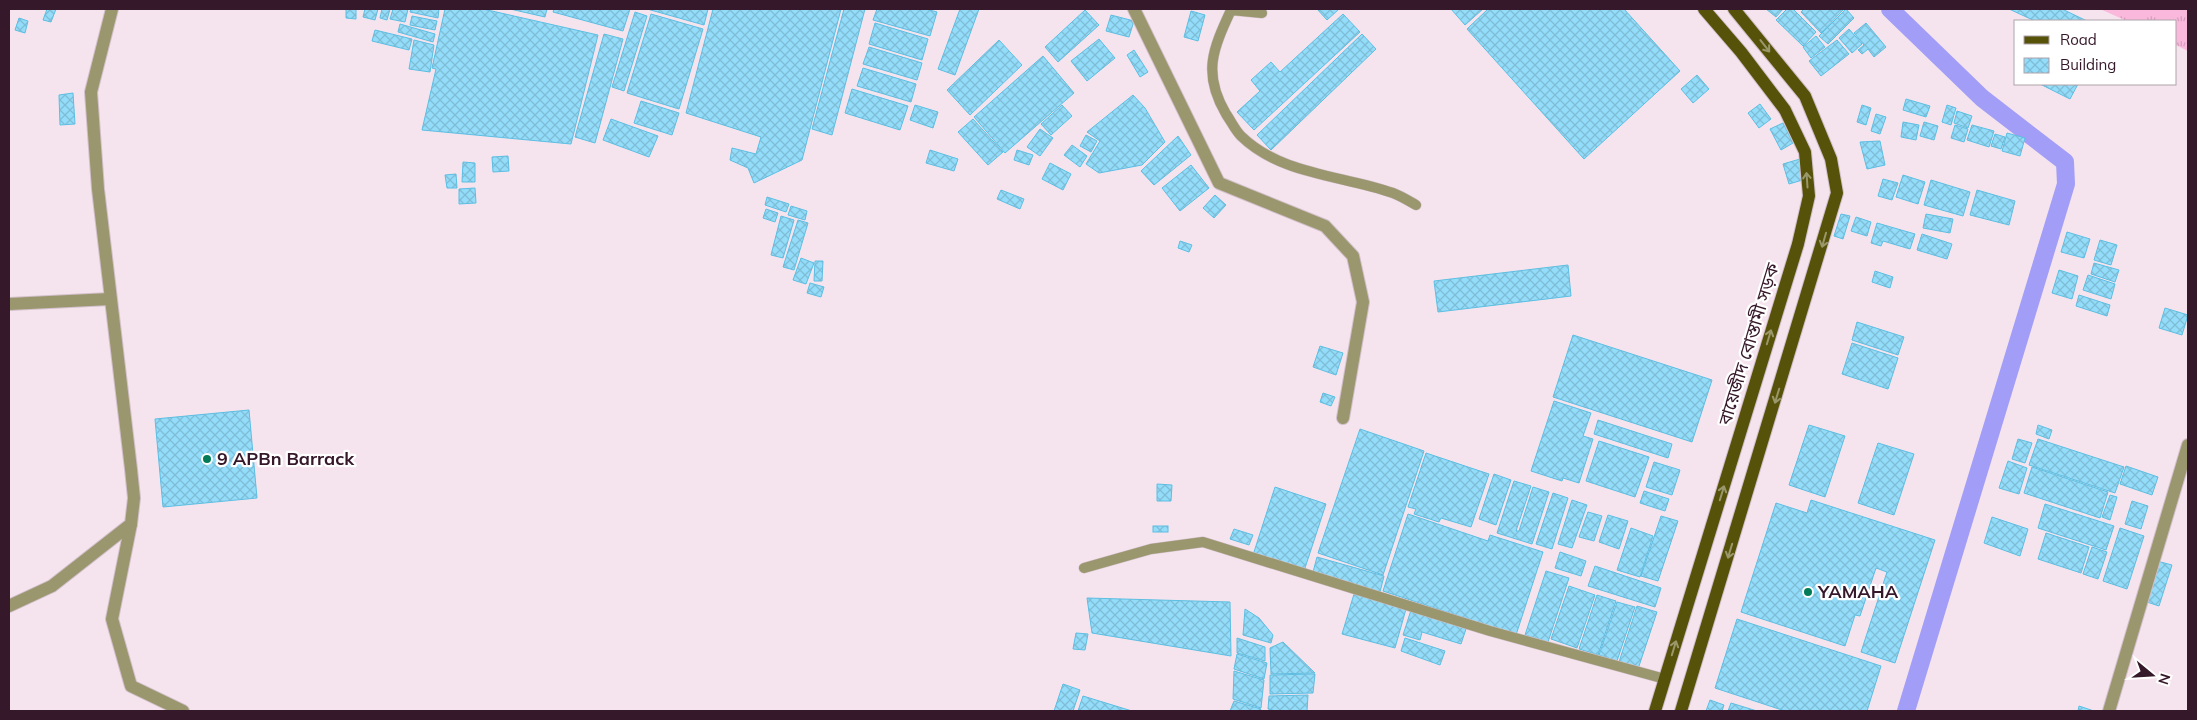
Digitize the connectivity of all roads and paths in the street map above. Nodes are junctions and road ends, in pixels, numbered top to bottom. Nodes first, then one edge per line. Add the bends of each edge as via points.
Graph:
1 (112, 9) edge
2 (1134, 9) edge
3 (1230, 9) edge
4 (1704, 9) edge
5 (1734, 9) edge
6 (1262, 13) dead end
7 (1416, 205) dead end
8 (110, 299) junction
9 (9, 304) edge
10 (1343, 418) dead end
11 (2188, 446) edge
12 (131, 524) junction
13 (1084, 568) dead end
14 (9, 606) edge
15 (1665, 679) junction
16 (183, 711) edge
17 (1655, 711) edge
18 (1681, 711) edge
19 (2109, 711) edge

1 - 8 street via 91,92
2 - 10 street via 1219,183 1325,226 1353,256 1363,302
3 - 6 lane
3 - 7 lane via 1213,57 1213,86 1239,135 1264,154 1303,170 1393,193
15 -> 4 main road, বায়েজীদ বোস্তামী সড়ক via 1798,244 1809,196 1805,152 1785,110 1742,52
5 -> 18 main road via 1804,96 1831,159 1837,193
8 - 9 street
8 - 12 street via 134,498
11 - 19 street
12 - 14 street via 52,586
12 - 16 street via 112,619 131,686
13 - 15 lane via 1151,549 1203,542 1490,631
15 - 17 main road, বায়েজীদ বোস্তামী সড়ক

